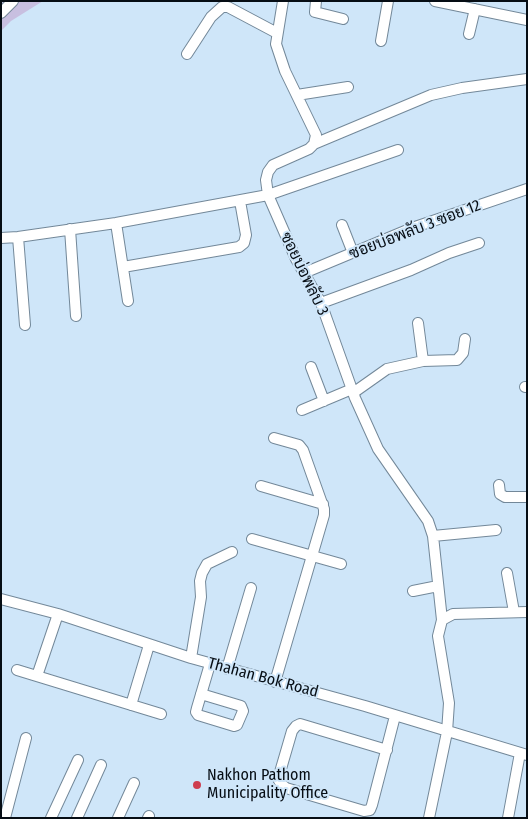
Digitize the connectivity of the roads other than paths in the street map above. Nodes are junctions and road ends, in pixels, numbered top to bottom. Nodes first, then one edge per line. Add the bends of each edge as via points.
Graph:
1 (13, 1) edge
2 (283, 1) edge
3 (316, 1) edge
4 (388, 1) edge
5 (439, 2) edge
6 (482, 7) edge
7 (1, 13) edge
8 (343, 19) dead end
9 (527, 20) edge
10 (277, 33) junction
11 (469, 34) dead end
12 (381, 41) dead end
13 (188, 54) dead end
14 (527, 78) edge
15 (348, 87) dead end
16 (297, 95) junction
17 (314, 144) junction
18 (398, 150) dead end
19 (527, 189) edge
20 (268, 195) junction
21 (240, 201) junction
22 (116, 223) junction
23 (342, 225) dead end
24 (70, 229) junction
25 (18, 237) junction
26 (1, 238) edge
27 (479, 243) dead end
28 (353, 252) junction
29 (123, 268) junction
30 (304, 273) junction
31 (128, 301) dead end
32 (321, 303) junction
33 (76, 316) dead end
34 (418, 323) dead end
35 (25, 325) dead end
36 (465, 339) dead end
37 (423, 361) junction
38 (311, 367) dead end
39 (352, 391) junction
40 (324, 401) junction
41 (302, 410) dead end
42 (274, 438) dead end
43 (499, 485) dead end
44 (261, 486) dead end
45 (527, 497) edge
46 (323, 504) junction
47 (496, 530) dead end
48 (433, 536) junction
49 (252, 539) dead end
50 (232, 552) dead end
51 (312, 555) junction
52 (341, 564) dead end
53 (508, 573) dead end
54 (438, 586) junction
55 (251, 588) dead end
56 (413, 592) dead end
57 (1, 599) edge
58 (514, 612) junction
59 (527, 612) edge
60 (58, 614) junction
61 (442, 620) junction
62 (149, 645) junction
63 (191, 658) junction
64 (210, 664) junction
65 (227, 669) junction
66 (17, 670) dead end
67 (37, 676) junction
68 (275, 682) junction
69 (201, 694) junction
70 (131, 705) junction
71 (162, 714) dead end
72 (395, 716) junction
73 (447, 732) junction
74 (26, 738) dead end
75 (387, 750) junction
76 (523, 754) edge
77 (78, 760) dead end
78 (101, 765) dead end
79 (134, 783) dead end
80 (5, 818) edge
81 (51, 818) edge
82 (77, 818) edge
83 (118, 818) edge
84 (429, 818) edge
85 (508, 818) edge

1 - 7 street
2 - 10 street
3 - 8 street via 315,12
4 - 12 street
5 - 6 street
6 - 9 street
6 - 11 street
10 - 13 street via 228,7 222,7 210,17
10 - 16 street via 276,44
14 - 17 street, ซอยบ่อพลับ 3 via 431,95
15 - 16 street
16 - 17 street via 316,135
17 - 20 street, ซอยบ่อพลับ 3 via 272,165 266,180
18 - 20 street
19 - 28 street, ซอยบ่อพลับ 3 ซอย 12
20 - 21 street
20 - 30 street, ซอยบ่อพลับ 3
21 - 22 street
21 - 29 street via 246,235 239,247
22 - 24 street
22 - 29 street
23 - 28 street
24 - 25 street
24 - 33 street
25 - 26 street
25 - 35 street
27 - 32 street
28 - 30 street, ซอยบ่อพลับ 3 ซอย 12
29 - 31 street
30 - 32 street, ซอยบ่อพลับ 3
32 - 39 street, ซอยบ่อพลับ 3
34 - 37 street
36 - 37 street via 463,353 457,360
37 - 39 street via 387,369
38 - 40 street
39 - 40 street
39 - 48 street, ซอยบ่อพลับ 3 via 378,450 418,505
40 - 41 street
42 - 46 street via 298,445 303,450
43 - 45 street via 501,496
44 - 46 street
46 - 51 street via 324,515
47 - 48 street
48 - 54 street, ซอยบ่อพลับ 3
49 - 51 street
50 - 63 street via 207,564 202,573
51 - 52 street
51 - 68 street
53 - 58 street
54 - 56 street
54 - 61 street, ซอยบ่อพลับ 3
55 - 65 street
57 - 60 street, Thahan Bok Road
58 - 59 street
58 - 61 street via 453,614
60 - 62 street, Thahan Bok Road
60 - 67 street
61 - 73 street, ซอยบ่อพลับ 3 via 438,636 449,703
62 - 63 street, Thahan Bok Road
62 - 70 street
63 - 64 street, Thahan Bok Road
64 - 65 street, Thahan Bok Road
64 - 69 street
65 - 68 street, Thahan Bok Road
66 - 67 street
67 - 70 street
68 - 72 street, Thahan Bok Road
69 - 69 street via 241,706 244,711 240,723 234,726 198,715
70 - 71 street
72 - 73 street, Thahan Bok Road
72 - 75 street
73 - 76 street, Thahan Bok Road
73 - 84 street, ซอยบ่อพลับ 3
74 - 80 street
75 - 75 street via 370,810 286,788 278,779 292,731 300,724
76 - 85 street
77 - 81 street
78 - 82 street
79 - 83 street

